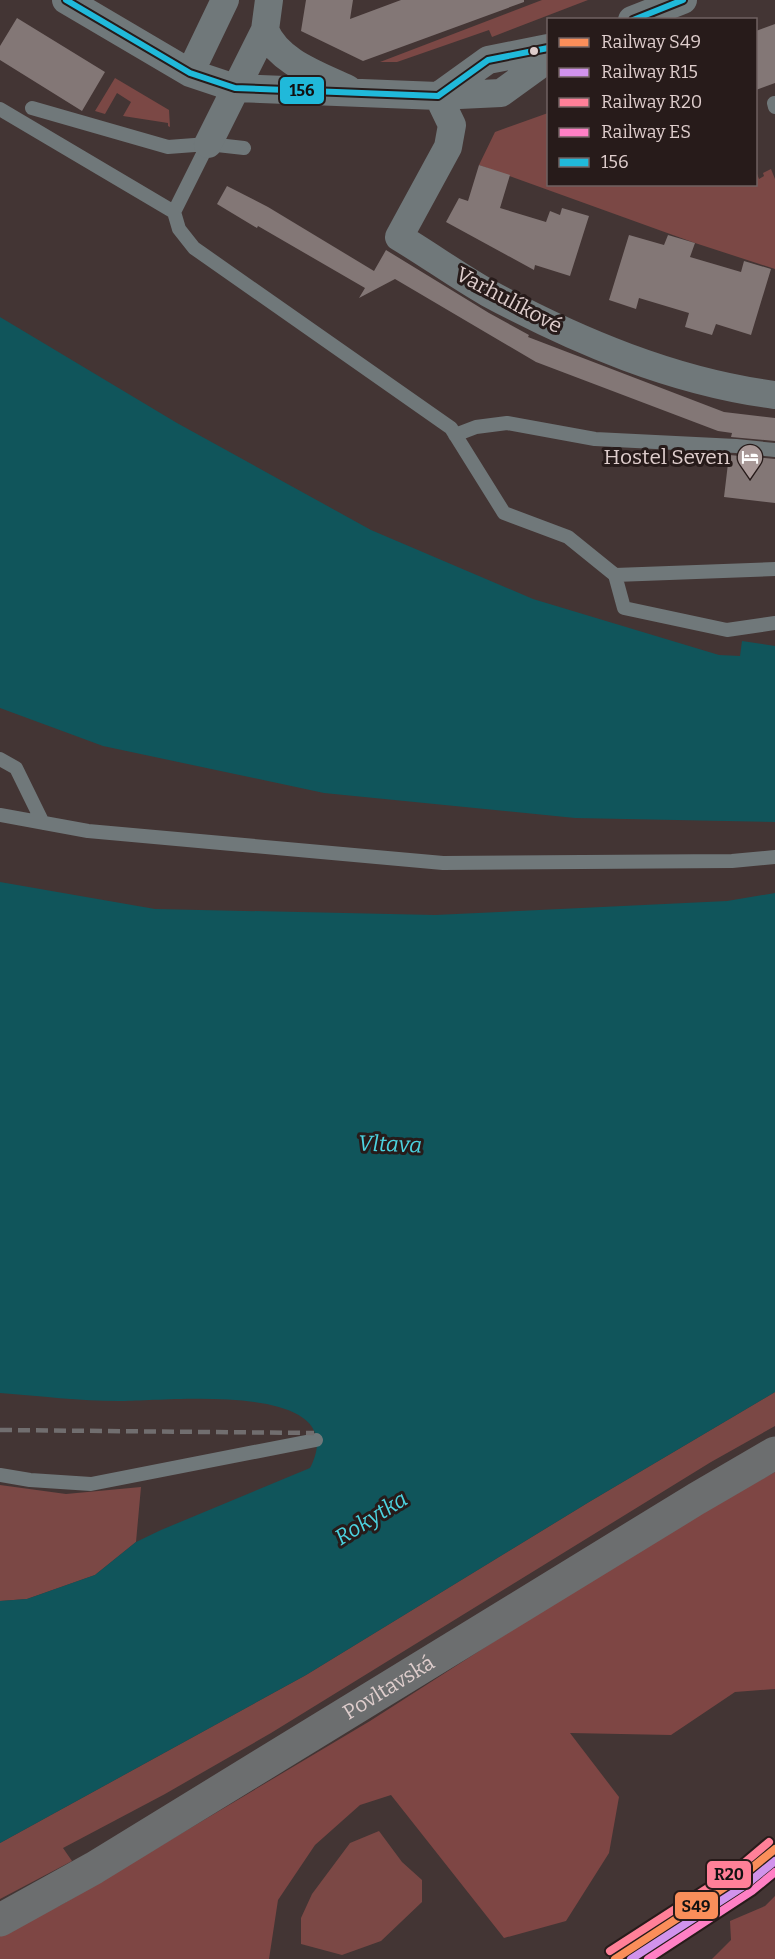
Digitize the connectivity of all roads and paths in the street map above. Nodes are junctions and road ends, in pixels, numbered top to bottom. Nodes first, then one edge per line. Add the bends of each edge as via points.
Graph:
1 (66, 0) edge
2 (225, 0) edge
3 (269, 0) edge
4 (683, 0) edge
5 (637, 18) edge
6 (265, 30) junction
7 (547, 48) edge
8 (547, 60) edge
9 (190, 73) junction
10 (235, 88) junction
11 (356, 93) junction
12 (438, 96) junction
13 (32, 108) dead end
14 (0, 109) edge
15 (208, 144) junction
16 (244, 148) dead end
17 (174, 212) junction
18 (775, 395) edge
19 (456, 435) junction
20 (775, 450) edge
21 (775, 569) edge
22 (615, 575) junction
23 (775, 623) edge
24 (0, 759) edge
25 (0, 815) edge
26 (43, 823) junction
27 (775, 857) edge
28 (316, 1440) dead end
29 (775, 1453) edge
30 (0, 1475) edge
31 (0, 1920) edge

1 - 9 street
2 - 9 street
3 - 6 street
4 - 5 street
6 - 10 street
6 - 11 street via 270,42 290,60
7 - 12 street via 488,60
8 - 12 street via 501,93
9 - 10 street
10 - 11 street
10 - 15 street
11 - 12 street
12 - 18 street, Varhulíkové via 452,125 448,147 399,237 488,292 595,345 678,374
13 - 15 lane via 168,147
14 - 17 lane
15 - 16 lane
15 - 17 lane
17 - 19 lane via 179,229 194,248
19 - 20 lane via 476,427 507,423 595,439
19 - 22 lane via 504,513 568,537
21 - 22 lane
22 - 23 lane via 624,608 727,630
24 - 26 lane via 16,768
25 - 26 lane
26 - 27 lane via 88,831 443,863 732,861
28 - 30 lane via 91,1484
29 - 31 main road, Povltavská via 104,1862

